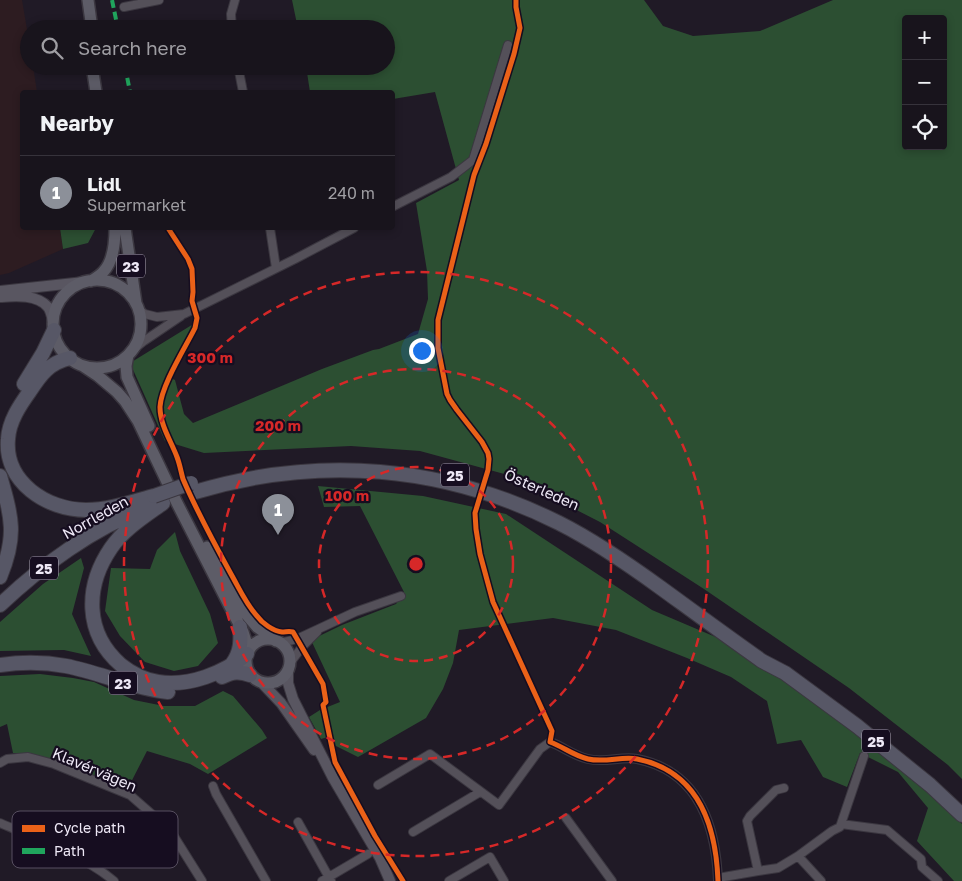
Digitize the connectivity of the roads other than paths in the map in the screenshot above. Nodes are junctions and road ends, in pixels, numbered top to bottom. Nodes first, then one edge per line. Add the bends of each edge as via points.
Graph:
1 (81, 0) edge
2 (88, 0) edge
3 (159, 0) edge
4 (234, 0) edge
5 (124, 7) dead end
6 (84, 20) edge
7 (91, 20) edge
8 (231, 20) edge
9 (508, 45) dead end
10 (93, 75) edge
11 (100, 75) edge
12 (240, 75) edge
13 (96, 90) edge
14 (103, 90) edge
15 (243, 90) edge
16 (395, 206) edge
17 (115, 230) edge
18 (124, 230) edge
19 (270, 230) edge
20 (350, 230) edge
21 (276, 268) junction
22 (88, 282) junction
23 (0, 291) edge
24 (0, 297) edge
25 (138, 308) junction
26 (184, 314) junction
27 (54, 326) junction
28 (130, 352) junction
29 (70, 358) junction
30 (83, 366) junction
31 (0, 429) edge
32 (0, 476) edge
33 (158, 500) junction
34 (0, 577) edge
35 (400, 596) dead end
36 (0, 598) edge
37 (0, 605) edge
38 (240, 627) junction
39 (320, 629) junction
40 (278, 642) junction
41 (248, 652) junction
42 (0, 665) edge
43 (229, 667) junction
44 (289, 667) junction
45 (255, 679) junction
46 (864, 756) dead end
47 (0, 763) edge
48 (333, 778) junction
49 (378, 785) dead end
50 (213, 786) dead end
51 (784, 788) dead end
52 (480, 792) junction
53 (148, 811) edge
54 (962, 815) edge
55 (566, 818) dead end
56 (298, 822) dead end
57 (0, 823) edge
58 (841, 824) junction
59 (12, 828) edge
60 (413, 832) dead end
61 (178, 843) edge
62 (368, 854) dead end
63 (798, 856) junction
64 (380, 858) junction
65 (98, 868) edge
66 (758, 871) junction
67 (327, 880) edge
68 (718, 880) edge
69 (114, 881) edge
70 (202, 881) edge
71 (266, 881) edge
72 (390, 881) edge
73 (396, 881) edge
74 (449, 881) edge
75 (504, 881) edge
76 (612, 881) edge
77 (820, 881) edge
78 (938, 881) edge

1 - 6 main road
2 - 7 main road
3 - 5 street
4 - 8 street
9 - 16 street via 473,160 452,177
10 - 13 main road
11 - 14 main road
12 - 15 street
17 - 22 main road, 23 via 110,262 104,271
18 - 25 main road, 23
19 - 21 street
20 - 21 street
21 - 26 street
22 - 23 main road
22 - 25 main road, 23 via 114,284 127,292
22 - 27 main road, 23 via 65,295 57,308
24 - 27 main road via 40,301 49,308
25 - 26 street via 144,314 157,317
25 - 28 main road, 23 via 140,335
26 - 28 street
27 - 29 main road via 59,346
27 - 31 highway, 23 via 43,353 10,405
28 - 30 main road via 112,365
28 - 40 main road, 23 via 126,361 129,384 193,520 245,613 257,627
29 - 30 main road
29 - 33 highway via 54,363 45,371 14,417 8,438 13,471 31,491 44,499 85,510
30 - 38 main road via 117,392 138,421
32 - 34 highway via 12,526 9,552
33 - 36 highway, Norrleden / 25 via 108,520 64,546
33 - 37 highway, Norrleden / 25 via 68,550
33 - 43 highway via 121,536 101,564 93,591 97,632 113,658 135,674 157,682 183,683
33 - 54 highway, Österleden / 25, bridge via 233,472 301,462 346,460 428,469 523,497 564,515 632,556 766,655 930,785
35 - 39 street
38 - 41 main road
38 - 43 highway via 240,647
39 - 40 street via 297,639
39 - 44 street via 302,647
40 - 41 main road via 260,641
40 - 44 main road, 23 via 289,654
41 - 43 highway
41 - 45 main road via 246,665
42 - 45 highway, 23 via 34,662 66,666 148,690 169,692 193,690 235,672
44 - 45 main road, 23 via 276,682
44 - 48 main road via 288,682 293,699
45 - 48 main road via 281,703
46 - 58 street
47 - 53 street, Klavérvägen via 28,757 54,764 130,795
48 - 64 main road
49 - 52 street via 430,754
50 - 71 street
51 - 66 street via 776,790 747,821
52 - 60 street
52 - 68 street via 499,804 540,749 550,742 590,760 651,762 680,779 700,802 716,856
55 - 76 street
56 - 67 street
57 - 59 street
58 - 63 street
58 - 78 street via 887,830 921,859 922,867
61 - 70 street, Klavérvägen
62 - 67 street
63 - 66 street via 778,868
63 - 77 street
64 - 72 main road
64 - 73 main road
65 - 69 street
66 - 68 street
74 - 75 street via 490,857

